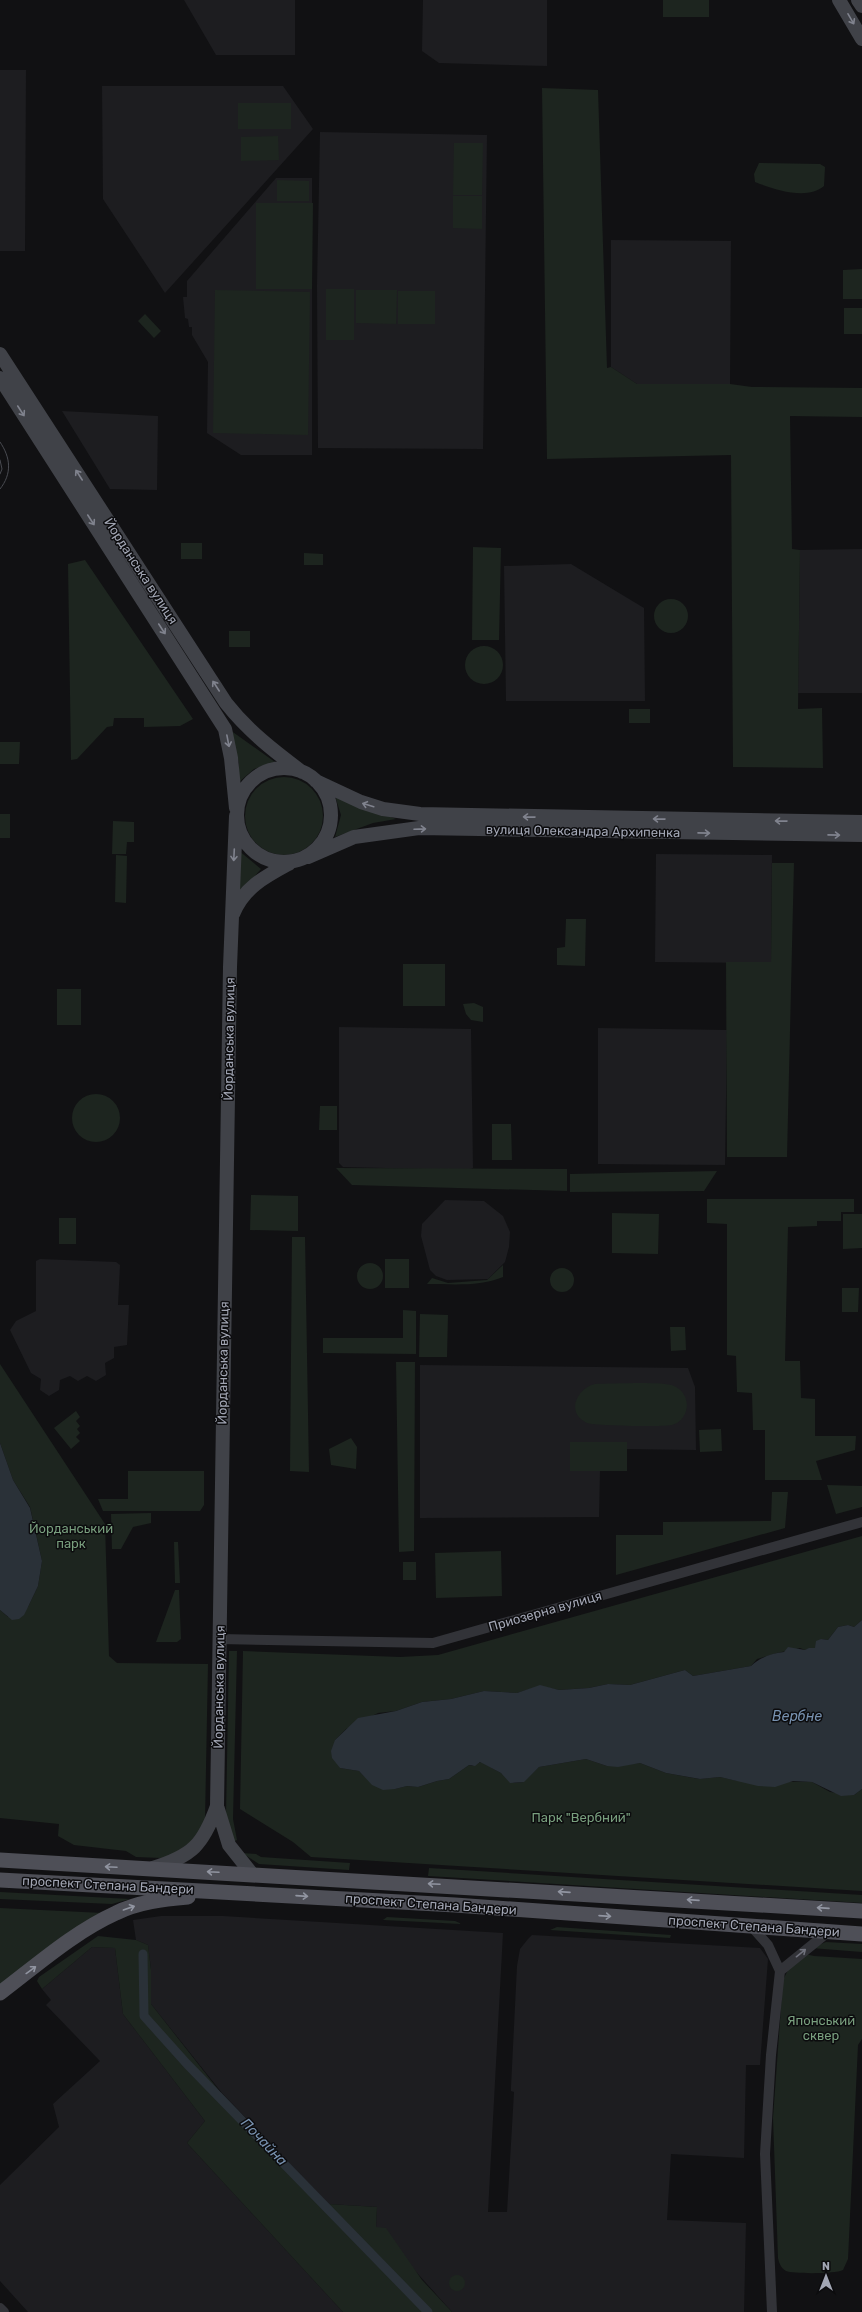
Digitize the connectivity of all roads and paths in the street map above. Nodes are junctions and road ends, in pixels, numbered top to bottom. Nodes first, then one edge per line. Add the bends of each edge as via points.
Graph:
1 (839, 0) edge
2 (858, 0) edge
3 (862, 6) edge
4 (862, 39) edge
5 (0, 354) edge
6 (0, 378) edge
7 (302, 772) junction
8 (316, 781) junction
9 (236, 812) junction
10 (862, 822) edge
11 (862, 836) edge
12 (308, 856) junction
13 (292, 862) junction
14 (231, 920) junction
15 (862, 1522) edge
16 (220, 1639) junction
17 (217, 1806) junction
18 (0, 1860) edge
19 (150, 1869) junction
20 (252, 1874) junction
21 (0, 1880) edge
22 (265, 1894) junction
23 (862, 1911) edge
24 (751, 1926) junction
25 (828, 1932) junction
26 (862, 1934) edge
27 (780, 1971) junction
28 (0, 1993) edge
29 (0, 2308) edge
30 (4, 2312) edge
31 (772, 2312) edge

1 -> 4 main road
2 - 3 main road
7 -> 5 main road, Йорданська вулиця via 257,737 226,703
6 -> 9 main road, Йорданська вулиця via 224,729 231,758
7 - 8 main road
7 - 9 main road via 284,768 265,772 249,782 243,790
10 -> 8 main road, вулиця Олександра Архипенка via 420,814 383,809 361,802
8 - 12 main road via 328,799 331,821 324,841
9 - 13 main road via 239,832 253,852 272,861
9 -> 14 main road, Йорданська вулиця
12 -> 11 main road, вулиця Олександра Архипенка via 354,837 419,828
12 - 13 main road
13 - 14 main road, Йорданська вулиця via 253,885 238,901
14 - 16 main road, Йорданська вулиця
15 - 16 street, Приозерна вулиця via 433,1643
16 - 17 main road, Йорданська вулиця
17 - 19 main road, Йорданська вулиця via 207,1831 193,1850 171,1862
17 - 20 main road, Йорданська вулиця via 229,1846
19 -> 18 main road, проспект Степана Бандери
20 -> 19 main road, проспект Степана Бандери
23 -> 20 main road, проспект Степана Бандери
21 - 22 main road, проспект Степана Бандери
22 -> 24 main road, проспект Степана Бандери
28 -> 22 main road via 75,1938 116,1912 142,1903 171,1898
24 - 25 main road, проспект Степана Бандери
24 - 27 street via 768,1945
25 - 26 main road, проспект Степана Бандери
27 -> 25 street
27 - 31 street via 771,2055 765,2154
29 - 30 street

